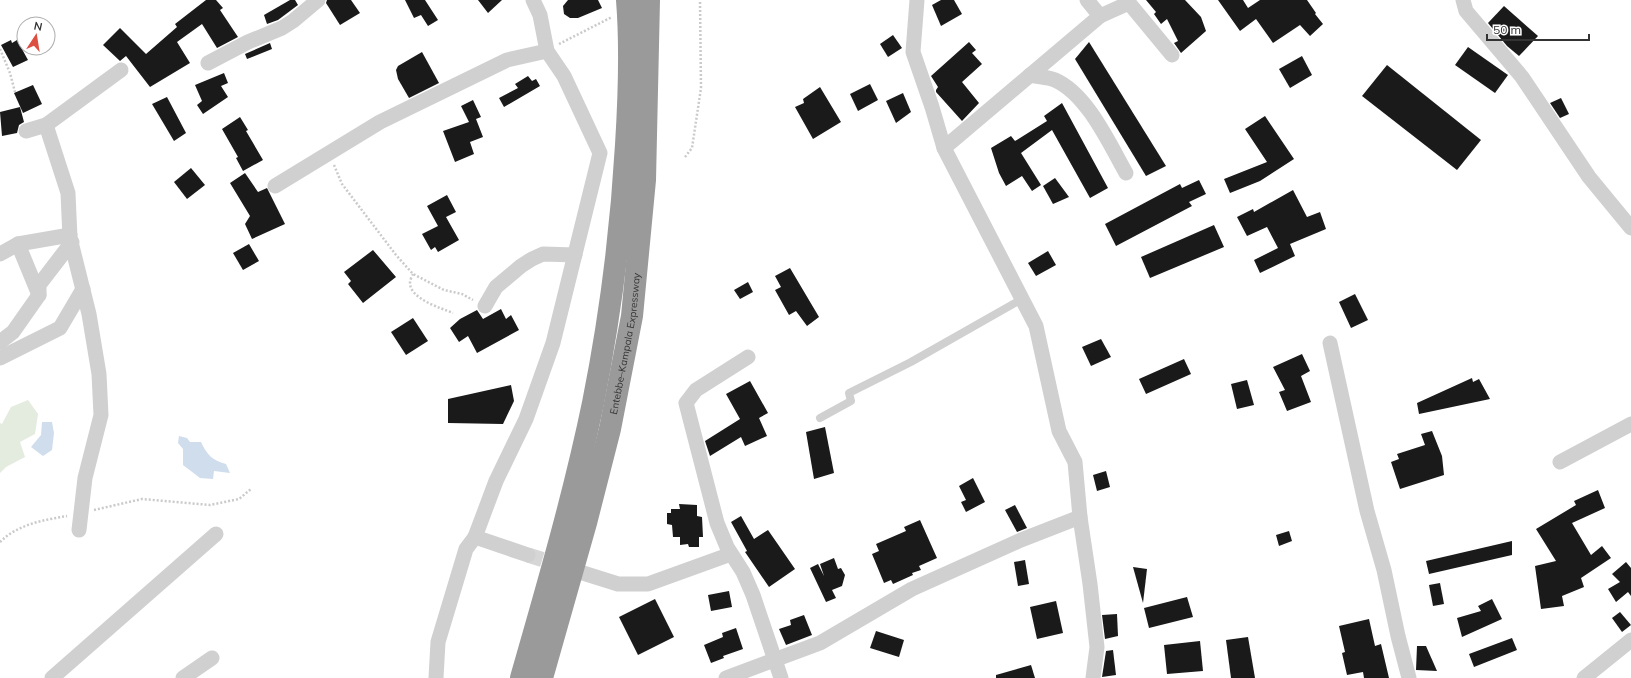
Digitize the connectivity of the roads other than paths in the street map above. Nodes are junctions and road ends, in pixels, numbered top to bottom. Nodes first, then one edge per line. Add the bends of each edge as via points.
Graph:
1 (318, 0) edge
2 (533, 0) edge
3 (649, 0) edge
4 (917, 0) edge
5 (1087, 0) edge
6 (1463, 0) edge
7 (622, 7) edge
8 (1100, 16) junction
9 (547, 51) junction
10 (1172, 54) dead end
11 (208, 63) dead end
12 (121, 70) dead end
13 (1030, 75) junction
14 (46, 125) junction
15 (26, 131) dead end
16 (944, 148) junction
17 (1126, 173) dead end
18 (275, 186) dead end
19 (1631, 228) edge
20 (71, 238) junction
21 (18, 244) junction
22 (0, 254) edge
23 (575, 255) junction
24 (83, 289) junction
25 (39, 295) junction
26 (1022, 299) junction
27 (485, 306) road end
28 (0, 342) edge
29 (1330, 343) dead end
30 (748, 357) dead end
31 (0, 358) edge
32 (820, 418) dead end
33 (1631, 424) edge
34 (1560, 462) dead end
35 (1080, 517) junction
36 (79, 530) dead end
37 (216, 534) dead end
38 (475, 537) junction
39 (731, 554) junction
40 (528, 555) tunnel mouth
41 (583, 573) dead end
42 (1631, 640) edge
43 (212, 658) dead end
44 (775, 658) junction
45 (52, 678) edge
46 (183, 678) edge
47 (436, 678) edge
48 (522, 678) edge
49 (542, 678) edge
50 (726, 678) edge
51 (781, 678) edge
52 (1093, 678) edge
53 (1409, 678) edge
54 (1584, 678) edge

1 - 11 street via 282,28
2 - 9 street via 540,15
3 - 49 highway, Entebbe–Kampala Expressway via 645,180 632,316 610,429
4 - 16 street via 913,52
5 - 8 street
6 - 19 street via 1466,11 1522,77 1589,177
7 - 48 highway, Entebbe–Kampala Expressway via 630,31 629,86 624,178 613,287 593,403
8 - 10 street via 1129,3
8 - 13 street
9 - 18 street via 507,60 380,122
9 - 23 street via 564,76 600,153
12 - 14 street
13 - 16 street
13 - 17 street via 1055,80 1079,98 1098,122
14 - 15 street
14 - 20 street via 68,193
16 - 26 street
20 - 21 street
20 - 24 street
20 - 25 street via 39,285
21 - 22 street
21 - 25 street
23 - 27 street via 543,254 532,259 496,287
23 - 38 street via 552,348 526,419 496,481
24 - 31 street via 60,328
24 - 36 street via 90,314 101,415 85,478
25 - 28 street via 13,332
26 - 32 lane via 911,362 849,393 851,401
26 - 35 street via 1036,326 1060,431 1075,462
29 - 53 street via 1367,511 1384,570
30 - 39 street via 696,390 686,403 717,523
33 - 34 street
35 - 44 street via 1022,540 912,590 820,643
35 - 52 street via 1096,647
37 - 45 street
38 - 40 street
38 - 47 street via 466,549 438,642
39 - 41 street via 648,584 618,584
39 - 44 street via 743,572 753,595
42 - 54 street
43 - 46 street
44 - 50 street
44 - 51 street

